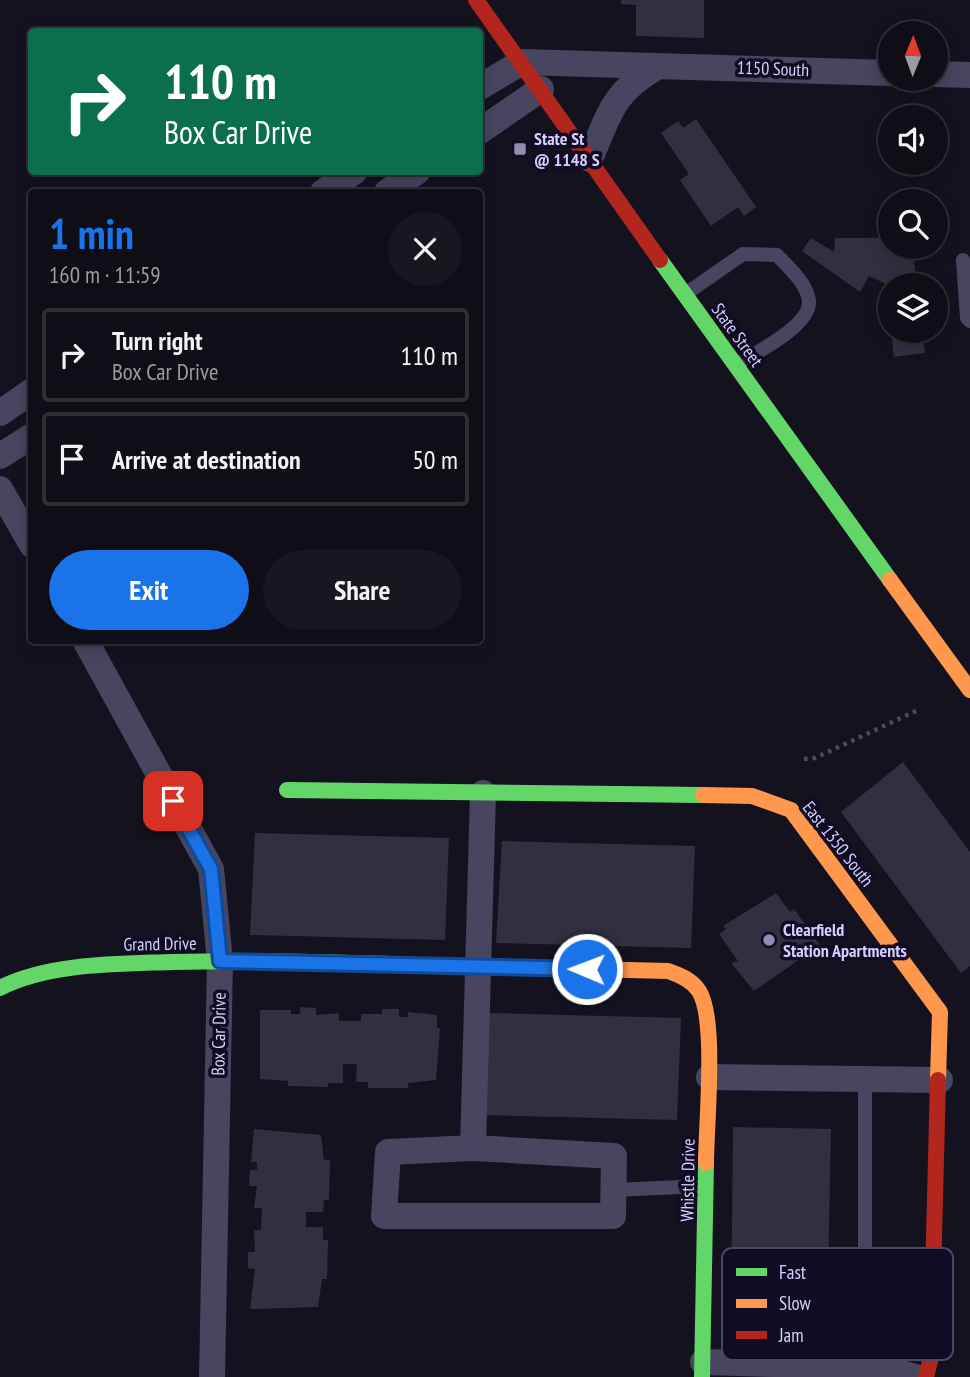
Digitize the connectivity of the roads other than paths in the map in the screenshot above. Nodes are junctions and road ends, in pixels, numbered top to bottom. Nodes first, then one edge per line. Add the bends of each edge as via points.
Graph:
1 (476, 0) edge
2 (522, 62) junction
3 (655, 68) junction
4 (878, 73) edge
5 (948, 74) edge
6 (970, 75) edge
7 (483, 85) edge
8 (541, 89) junction
9 (483, 129) edge
10 (590, 159) junction
11 (349, 175) edge
12 (412, 175) edge
13 (328, 189) edge
14 (392, 189) edge
15 (963, 260) dead end
16 (684, 295) junction
17 (970, 321) edge
18 (734, 366) junction
19 (28, 394) edge
20 (0, 413) edge
21 (28, 438) edge
22 (0, 456) edge
23 (0, 489) edge
24 (28, 538) edge
25 (87, 644) edge
26 (970, 690) edge
27 (287, 790) dead end
28 (482, 793) junction
29 (220, 961) junction
30 (480, 967) junction
31 (698, 987) joint
32 (0, 988) edge
33 (709, 1077) junction
34 (865, 1079) junction
35 (940, 1080) junction
36 (473, 1148) junction
37 (707, 1186) junction
38 (614, 1190) junction
39 (864, 1248) edge
40 (933, 1248) edge
41 (930, 1360) edge
42 (703, 1370) edge
43 (212, 1377) edge
44 (916, 1377) edge
45 (926, 1377) edge

1 - 2 street, State Street
2 - 3 street, 1150 South
2 - 7 street
2 - 8 street, State Street
3 - 4 street, 1150 South
3 - 10 street via 632,81 618,96
5 - 6 street
8 - 9 street
8 - 10 street, State Street
10 - 16 street, State Street
11 - 13 street
12 - 14 street
15 - 17 lane
16 - 18 street, State Street
16 - 18 lane via 743,254 777,255 799,278 809,300 806,316 778,340
18 - 26 street, State Street
19 - 20 street
21 - 22 street
23 - 24 street
25 - 29 street, Box Car Drive via 211,869
27 - 28 street, East 1350 South
28 - 30 street
28 - 35 street, East 1350 South via 752,796 791,810 940,1012
29 - 30 street, Grand Drive
29 - 32 street, Grand Drive via 101,964 17,979
29 - 43 street, Box Car Drive
30 - 31 street, Grand Drive via 668,971 685,975
30 - 36 street
31 - 33 street, Whistle Drive via 708,1015
33 - 34 street
33 - 37 street, Whistle Drive
34 - 35 street
34 - 39 lane
35 - 40 street, East 1350 South
36 - 38 street via 614,1156
36 - 38 street via 388,1152 384,1216 613,1216
37 - 38 lane
37 - 42 street, Whistle Drive
41 - 45 street, East 1350 South
42 - 44 street via 879,1367

